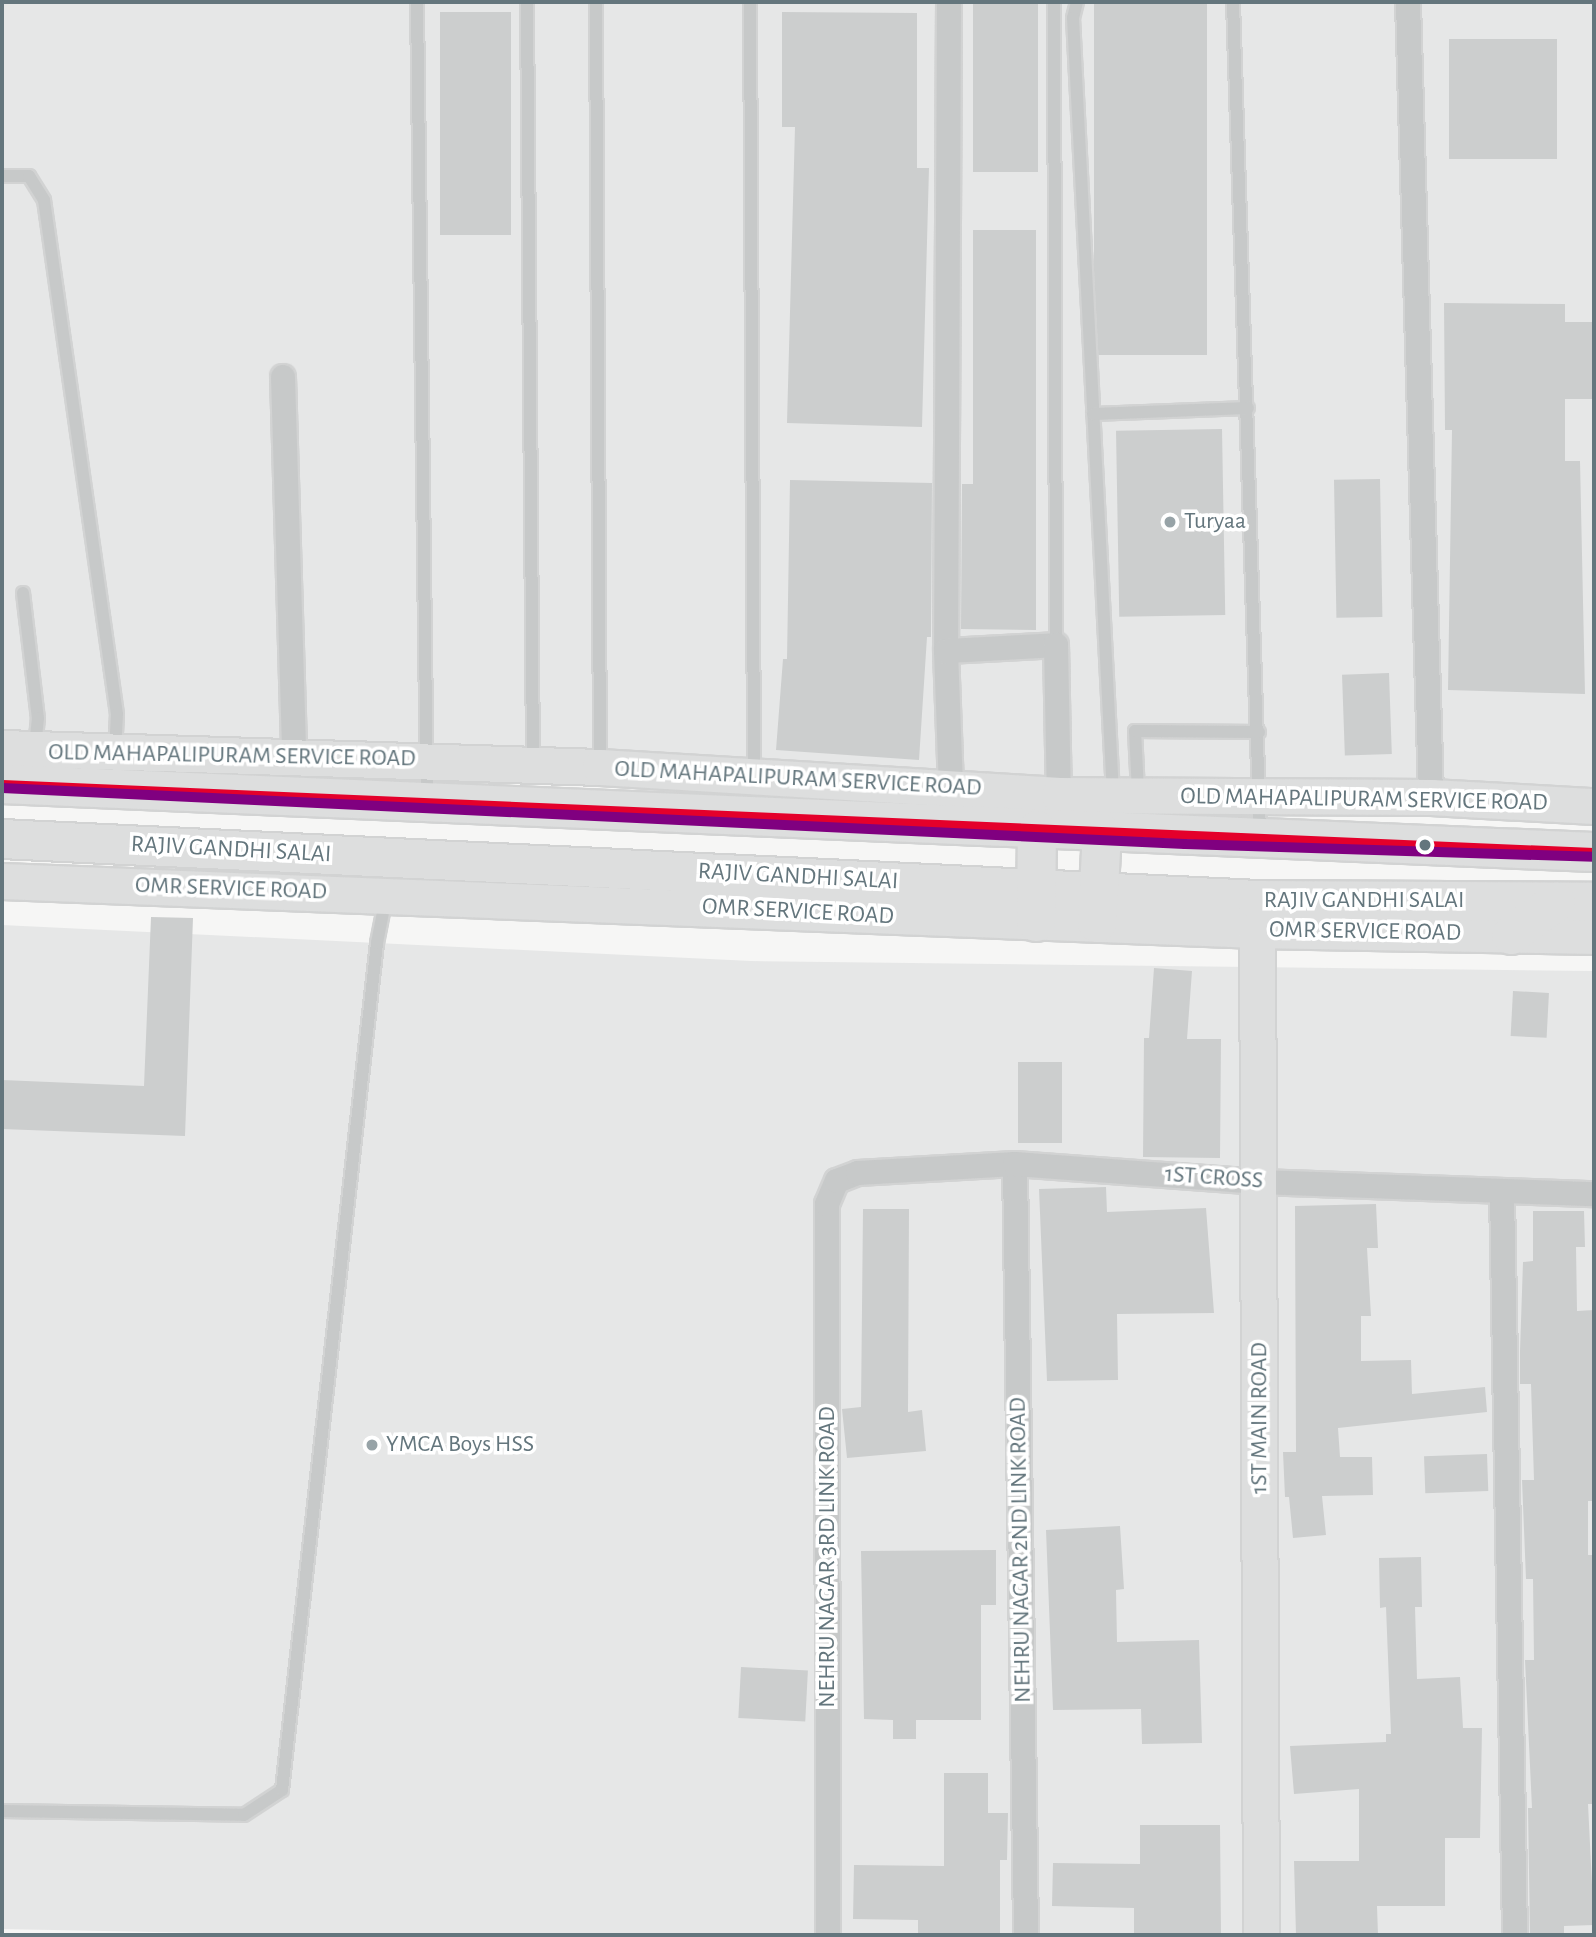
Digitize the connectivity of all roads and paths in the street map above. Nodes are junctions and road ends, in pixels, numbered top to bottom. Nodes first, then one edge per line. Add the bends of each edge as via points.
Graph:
1 (418, 2) edge
2 (527, 2) edge
3 (596, 2) edge
4 (750, 2) edge
5 (949, 2) edge
6 (1054, 2) edge
7 (1077, 2) edge
8 (1233, 2) edge
9 (1408, 2) edge
10 (2, 176) edge
11 (283, 377) dead end
12 (1248, 408) junction
13 (1093, 414) junction
14 (23, 593) dead end
15 (1056, 645) junction
16 (946, 651) junction
17 (1109, 731) junction
18 (1135, 732) junction
19 (1259, 732) junction
20 (18, 750) edge
21 (115, 752) junction
22 (294, 757) junction
23 (428, 760) junction
24 (600, 767) junction
25 (533, 768) junction
26 (754, 776) junction
27 (2, 784) edge
28 (951, 787) junction
29 (238, 794) junction
30 (1059, 795) junction
31 (1126, 795) junction
32 (1261, 795) junction
33 (1431, 797) junction
34 (427, 803) junction
35 (1594, 806) edge
36 (1037, 830) junction
37 (1102, 833) junction
38 (2, 839) edge
39 (1259, 840) junction
40 (234, 850) junction
41 (1594, 852) edge
42 (2, 881) edge
43 (387, 894) junction
44 (1556, 902) junction
45 (1594, 902) edge
46 (1036, 905) junction
47 (1099, 908) junction
48 (1257, 915) junction
49 (1511, 935) junction
50 (1594, 936) edge
51 (1016, 1164) junction
52 (837, 1181) joint
53 (1259, 1182) junction
54 (1502, 1191) junction
55 (1594, 1194) edge
56 (2, 1811) edge
57 (828, 1935) edge
58 (1026, 1935) edge
59 (1262, 1935) edge
60 (1515, 1935) edge

1 - 23 lane
2 - 25 lane
3 - 24 lane
4 - 26 lane
5 - 16 street
6 - 15 lane
7 - 13 lane via 1073,18
8 - 12 lane
9 - 33 street
10 - 21 lane via 29,176 44,200 117,714
11 - 22 street
12 - 13 lane
12 - 19 lane
13 - 17 lane
14 - 20 lane via 38,718
15 - 16 street
15 - 30 street
16 - 28 street
17 - 18 lane
17 - 31 lane
18 - 19 lane
18 - 31 lane
19 - 32 lane
20 - 21 street, OLD MAHAPALIPURAM SERVICE ROAD
21 - 22 street, OLD MAHAPALIPURAM SERVICE ROAD
22 - 23 street, OLD MAHAPALIPURAM SERVICE ROAD
23 - 25 street, OLD MAHAPALIPURAM SERVICE ROAD
23 - 34 lane
24 - 25 street, OLD MAHAPALIPURAM SERVICE ROAD
24 - 26 street, OLD MAHAPALIPURAM SERVICE ROAD
26 - 28 street, OLD MAHAPALIPURAM SERVICE ROAD
27 - 29 main road
28 - 30 street, OLD MAHAPALIPURAM SERVICE ROAD
29 - 34 main road
29 - 40 main road
30 - 31 street, OLD MAHAPALIPURAM SERVICE ROAD
31 - 32 street, OLD MAHAPALIPURAM SERVICE ROAD
32 - 33 street, OLD MAHAPALIPURAM SERVICE ROAD
32 - 39 lane
33 - 35 street, OLD MAHAPALIPURAM SERVICE ROAD
34 - 36 main road
36 - 37 main road
36 - 46 main road
37 - 39 main road
37 - 47 main road
38 - 40 main road, RAJIV GANDHI SALAI
39 - 41 main road
40 - 46 main road, RAJIV GANDHI SALAI
42 - 43 street, OMR SERVICE ROAD
43 - 46 street, OMR SERVICE ROAD
43 - 56 lane via 376,943 282,1790 244,1815
44 - 45 main road, RAJIV GANDHI SALAI
44 - 48 main road, RAJIV GANDHI SALAI
44 - 49 main road
46 - 47 main road, RAJIV GANDHI SALAI
47 - 48 main road, RAJIV GANDHI SALAI
48 - 49 street, OMR SERVICE ROAD
48 - 53 street, 1ST MAIN ROAD
49 - 50 street, OMR SERVICE ROAD
51 - 52 street, 1ST CROSS via 858,1173
51 - 53 street, 1ST CROSS
51 - 58 street, NEHRU NAGAR 2ND LINK ROAD
52 - 57 street, NEHRU NAGAR 3RD LINK ROAD via 827,1204
53 - 54 street, 1ST CROSS
53 - 59 street, 1ST MAIN ROAD
54 - 55 street, 1ST CROSS
54 - 60 street

